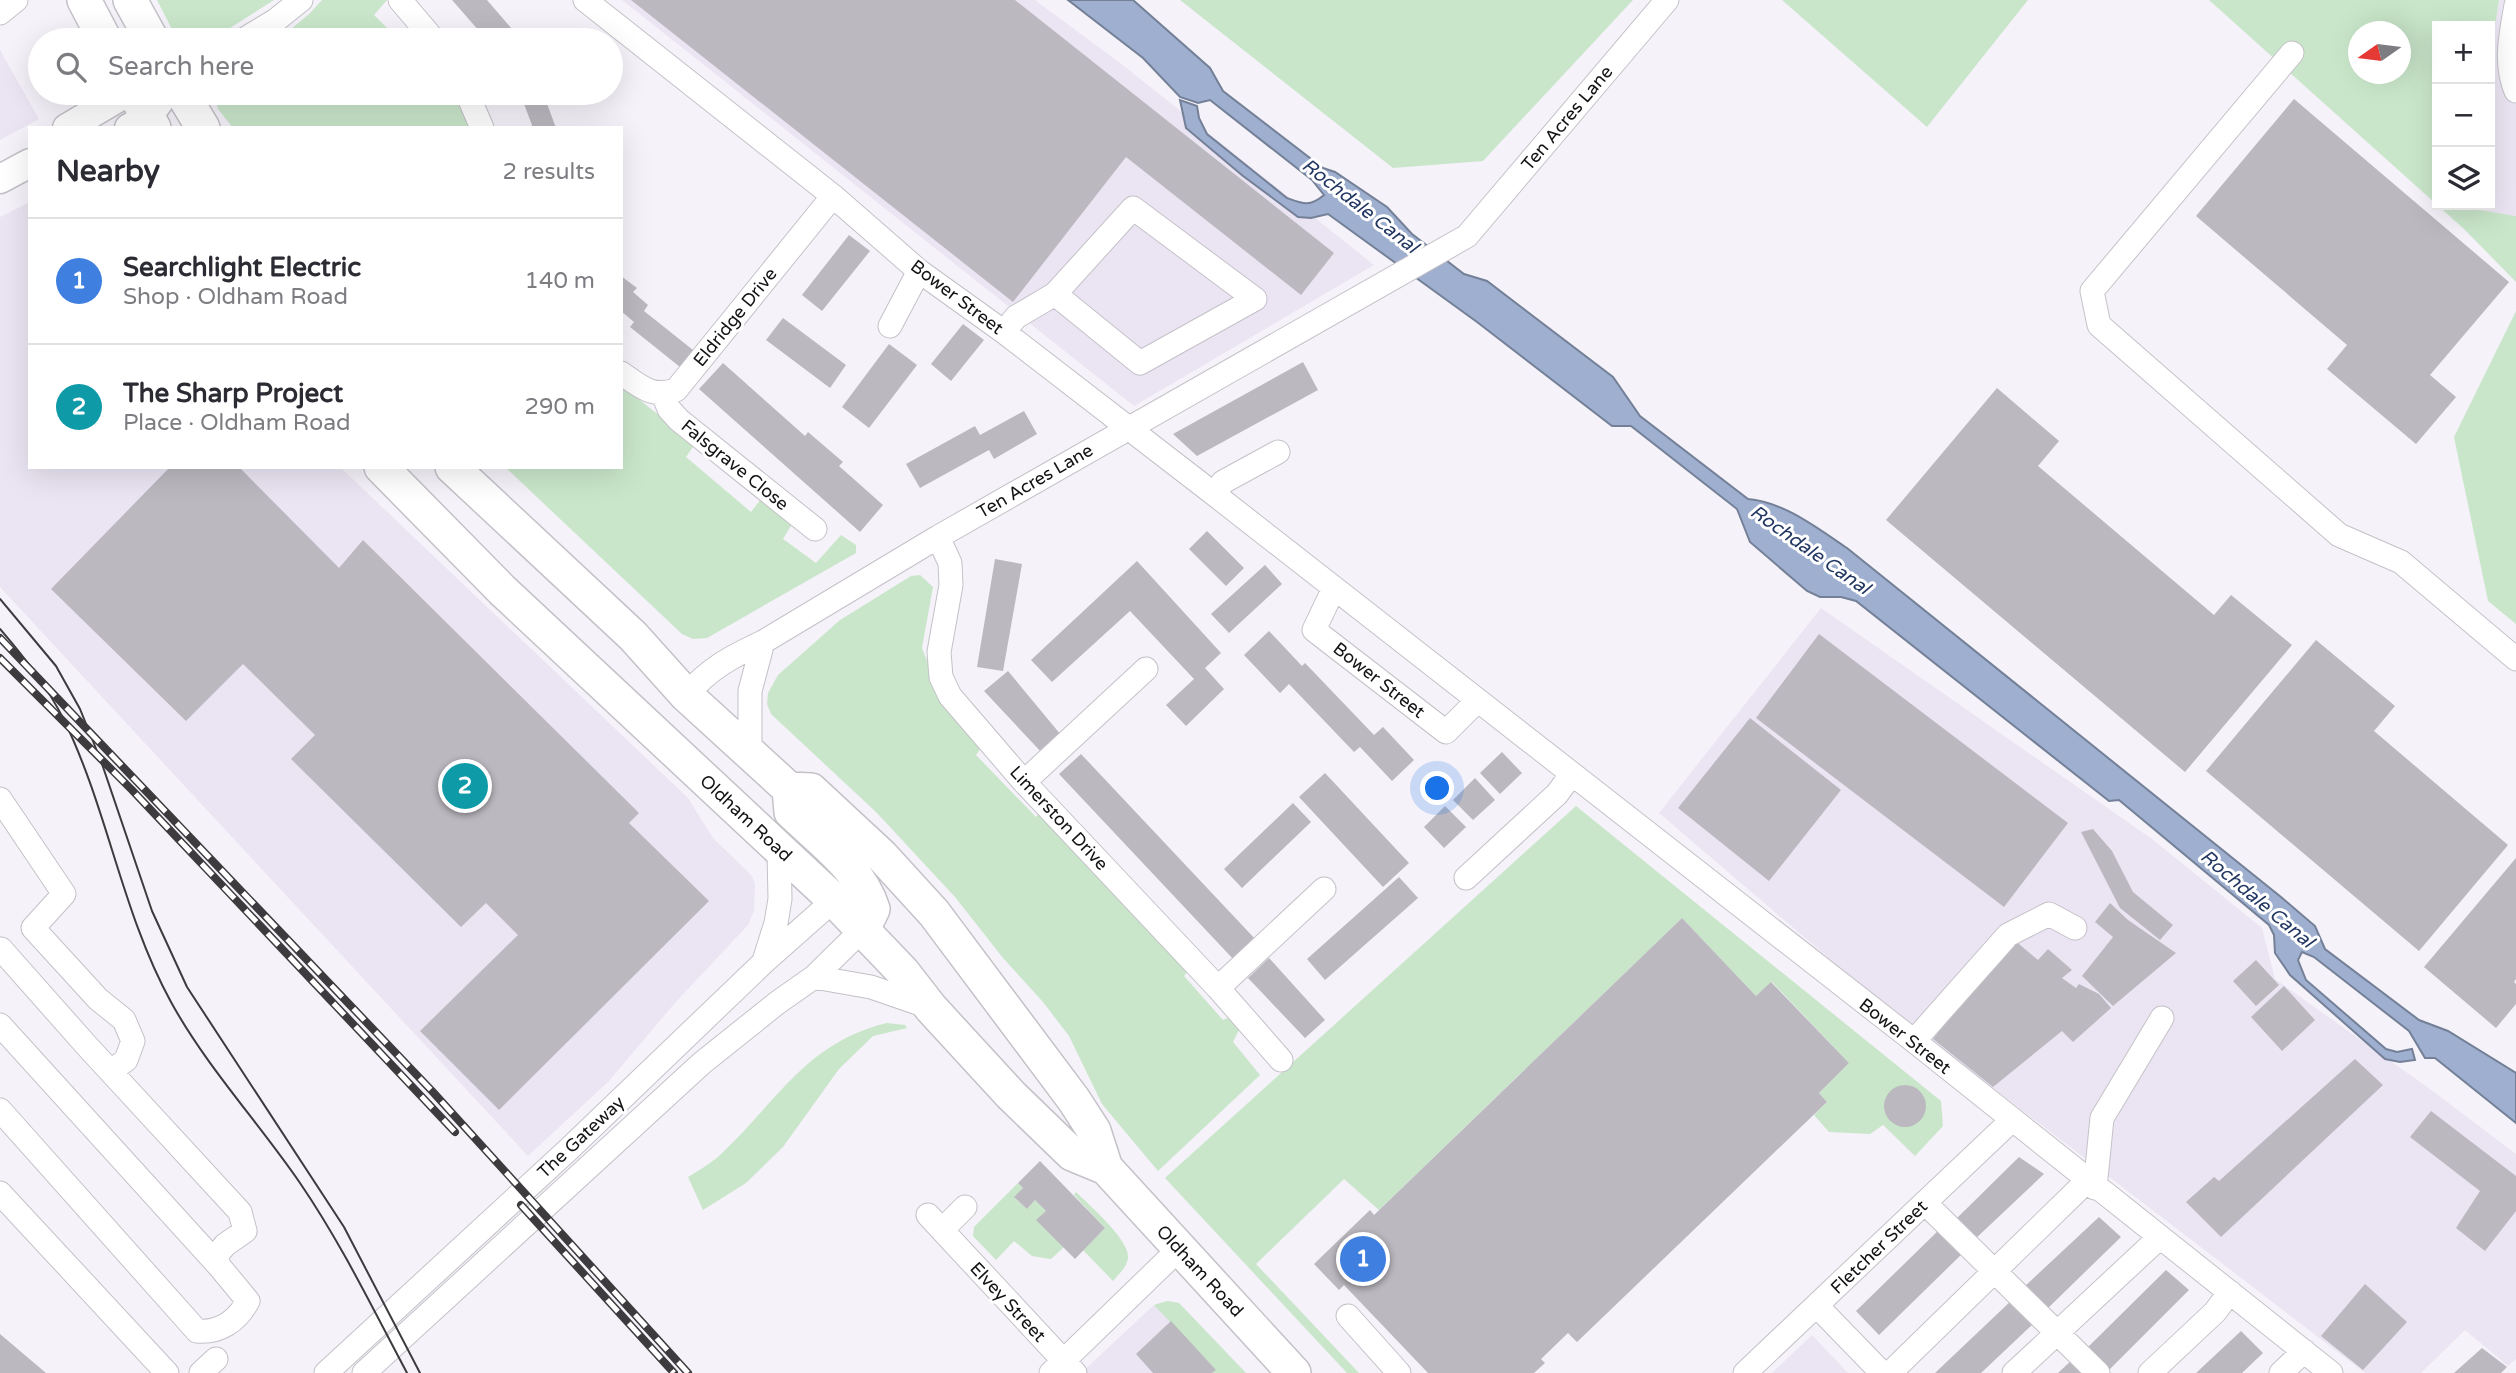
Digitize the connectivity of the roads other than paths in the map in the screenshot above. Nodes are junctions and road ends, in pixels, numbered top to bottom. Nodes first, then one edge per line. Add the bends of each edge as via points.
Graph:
1 (16, 0) edge
2 (84, 0) edge
3 (130, 0) edge
4 (301, 0) edge
5 (400, 0) edge
6 (585, 0) edge
7 (1667, 0) edge
8 (2516, 5) edge
9 (0, 13) edge
10 (99, 28) edge
11 (145, 28) edge
12 (263, 28) edge
13 (424, 28) edge
14 (620, 28) edge
15 (623, 30) edge
16 (2292, 53) dead end
17 (2516, 91) edge
18 (106, 105) edge
19 (189, 105) edge
20 (472, 105) edge
21 (70, 126) edge
22 (202, 126) edge
23 (481, 126) edge
24 (28, 164) edge
25 (0, 180) edge
26 (833, 196) junction
27 (919, 271) junction
28 (1055, 294) junction
29 (890, 326) dead end
30 (1004, 332) junction
31 (623, 374) edge
32 (663, 394) junction
33 (1128, 427) junction
34 (1278, 453) dead end
35 (383, 469) edge
36 (455, 469) edge
37 (1214, 494) junction
38 (815, 529) dead end
39 (938, 537) junction
40 (1334, 588) junction
41 (763, 642) junction
42 (2516, 659) edge
43 (1146, 668) dead end
44 (686, 695) junction
45 (1477, 701) junction
46 (653, 731) junction
47 (750, 752) junction
48 (1571, 775) junction
49 (1024, 782) junction
50 (0, 799) edge
51 (779, 850) junction
52 (870, 866) junction
53 (1466, 878) dead end
54 (1324, 889) dead end
55 (834, 900) junction
56 (2075, 928) dead end
57 (863, 929) junction
58 (0, 950) edge
59 (764, 962) junction
60 (814, 977) junction
61 (1218, 988) junction
62 (931, 1008) junction
63 (2162, 1018) dead end
64 (0, 1025) edge
65 (1914, 1041) junction
66 (1281, 1060) dead end
67 (111, 1071) junction
68 (0, 1110) edge
69 (2012, 1120) junction
70 (1106, 1168) junction
71 (2091, 1184) junction
72 (0, 1193) edge
73 (1925, 1203) junction
74 (965, 1208) dead end
75 (2160, 1237) junction
76 (1179, 1249) junction
77 (219, 1266) junction
78 (1996, 1271) junction
79 (2230, 1292) junction
80 (1817, 1306) junction
81 (1348, 1316) dead end
82 (2058, 1332) junction
83 (2304, 1352) junction
84 (1063, 1369) edge
85 (167, 1373) edge
86 (326, 1373) edge
87 (364, 1373) edge
88 (1294, 1373) edge
89 (1399, 1373) edge
90 (1745, 1373) edge
91 (1882, 1373) edge
92 (1890, 1373) edge
93 (2014, 1373) edge
94 (2098, 1373) edge
95 (2150, 1373) edge
96 (2281, 1373) edge
97 (2332, 1373) edge

1 - 9 street
2 - 10 highway
3 - 11 highway
4 - 12 street
5 - 13 street
6 - 14 street, Bower Street
7 - 33 street, Ten Acres Lane via 1467,236
8 - 17 street via 2509,50
15 - 26 street, Bower Street
16 - 42 street via 2092,291 2099,325 2339,536 2401,562
18 - 21 main road
19 - 22 highway
20 - 23 street
24 - 25 main road
26 - 27 street, Bower Street
26 - 32 street, Eldridge Drive via 676,390
27 - 29 street
27 - 30 street, Bower Street
28 - 28 street via 1133,208 1255,299 1140,363
28 - 30 street via 1016,317
30 - 33 street, Bower Street
31 - 32 street via 645,390
32 - 38 street, Falsgrave Close via 679,420
33 - 37 street, Bower Street
33 - 39 street, Ten Acres Lane
34 - 37 street via 1223,482
35 - 46 highway, Oldham Road via 502,590
36 - 44 highway via 633,636
37 - 40 street, Bower Street
39 - 41 street, Ten Acres Lane
39 - 49 street, Limerston Drive via 950,564 951,585 939,652 941,677 964,715
40 - 45 street, Bower Street
40 - 45 street, Bower Street via 1314,630 1446,732
41 - 44 street, Ten Acres Lane via 706,673
41 - 47 street via 750,691
43 - 49 street
44 - 46 highway
44 - 47 highway
45 - 48 street, Bower Street
46 - 51 highway, Oldham Road
47 - 52 highway, Oldham Road via 789,789 791,812
48 - 53 street via 1557,794
48 - 65 street, Bower Street
49 - 61 street, Limerston Drive
50 - 67 street via 64,894 33,928 98,999 124,1020 132,1041 126,1060
51 - 55 highway, Oldham Road
51 - 59 street via 780,899
52 - 55 highway
52 - 57 highway via 867,891 873,909
52 - 70 highway, Oldham Road via 934,913 1074,1100 1094,1131
54 - 61 street
55 - 57 highway, Oldham Road
55 - 59 street, The Gateway
56 - 65 street via 2049,914 2008,935
57 - 60 street, The Gateway
57 - 62 highway, Oldham Road
58 - 67 street
59 - 86 street, The Gateway
60 - 62 street via 871,987
60 - 87 street, The Gateway via 702,1063
61 - 66 street, Limerston Drive
62 - 70 highway, Oldham Road via 1072,1154
63 - 71 street via 2102,1118
64 - 77 street
65 - 69 street, Bower Street
67 - 77 street via 240,1212 245,1231 216,1256
68 - 77 street via 197,1331 212,1332 224,1326 240,1315 248,1301
69 - 71 street, Bower Street
69 - 73 street, Fletcher Street
70 - 76 highway, Oldham Road
71 - 75 street, Bower Street
71 - 78 street
72 - 85 street
73 - 78 street
73 - 80 street, Fletcher Street
74 - 84 street, Elvey Street via 935,1223
75 - 79 street, Bower Street
75 - 82 street
76 - 84 street
76 - 88 highway, Oldham Road
78 - 82 street
78 - 92 street
79 - 83 street, Bower Street
79 - 95 street
80 - 90 street, Fletcher Street
80 - 91 street
81 - 89 street
82 - 93 street
82 - 94 street
83 - 96 street
83 - 97 street, Bower Street

